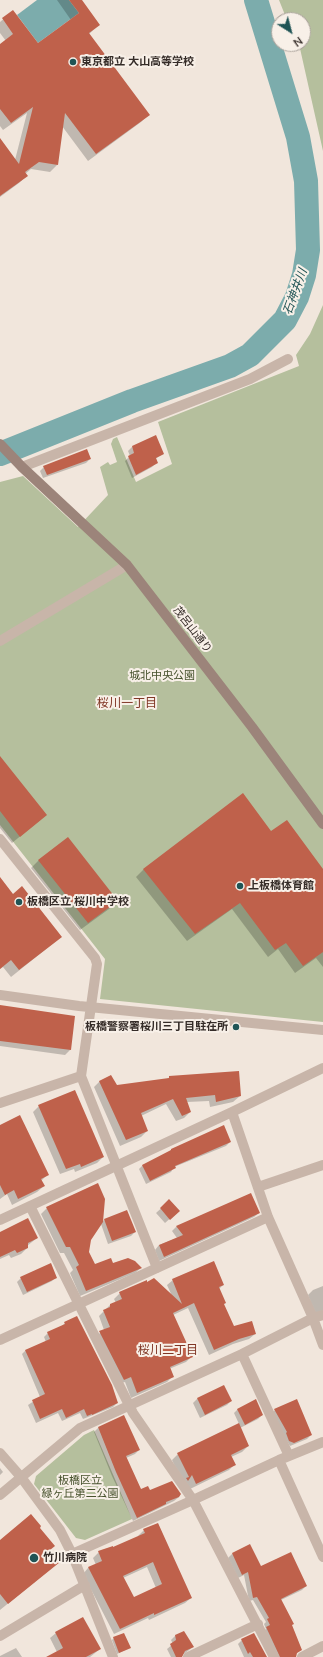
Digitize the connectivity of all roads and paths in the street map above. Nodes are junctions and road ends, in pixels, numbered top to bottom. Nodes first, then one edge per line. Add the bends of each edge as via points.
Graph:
1 (288, 360) dead end
2 (0, 444) edge
3 (22, 467) junction
4 (126, 565) junction
5 (0, 641) edge
6 (323, 824) edge
7 (0, 839) edge
8 (0, 995) edge
9 (90, 1007) junction
10 (323, 1030) edge
11 (323, 1068) edge
12 (81, 1076) junction
13 (0, 1103) edge
14 (232, 1112) junction
15 (117, 1165) junction
16 (323, 1165) edge
17 (258, 1187) junction
18 (30, 1206) junction
19 (268, 1217) junction
20 (0, 1220) edge
21 (158, 1268) junction
22 (79, 1304) junction
23 (323, 1314) edge
24 (313, 1318) junction
25 (0, 1340) edge
26 (323, 1345) edge
27 (242, 1354) junction
28 (129, 1406) junction
29 (323, 1442) edge
30 (0, 1453) edge
31 (289, 1456) junction
32 (279, 1460) junction
33 (21, 1477) junction
34 (0, 1495) edge
35 (194, 1500) junction
36 (72, 1554) junction
37 (323, 1556) edge
38 (85, 1585) junction
39 (258, 1624) junction
40 (0, 1636) edge
41 (323, 1646) edge
42 (113, 1657) edge
43 (188, 1657) edge
44 (274, 1657) edge
45 (302, 1657) edge

1 - 3 street via 250,379
2 - 3 street, 茂呂山通り
3 - 4 street, 茂呂山通り
4 - 5 street
4 - 6 street, 茂呂山通り via 252,727
7 - 9 street via 95,958 97,964
8 - 9 street
9 - 10 street
9 - 12 street
11 - 14 street
12 - 13 street
12 - 15 street
14 - 15 street
14 - 17 street
15 - 18 street
15 - 21 street
16 - 17 street
17 - 19 street
18 - 20 street
18 - 22 street
19 - 21 street
19 - 24 street
21 - 22 street
22 - 25 street
22 - 28 street
23 - 24 street
24 - 26 street
24 - 27 street
27 - 28 street
27 - 31 street
28 - 33 street via 80,1428
28 - 35 street
29 - 31 street
30 - 33 street
31 - 32 street
32 - 35 street
32 - 37 street
33 - 34 street
33 - 36 street via 60,1530
35 - 36 street
35 - 39 street
36 - 38 street
38 - 40 street
38 - 42 street
39 - 43 street
39 - 44 street
41 - 45 street

